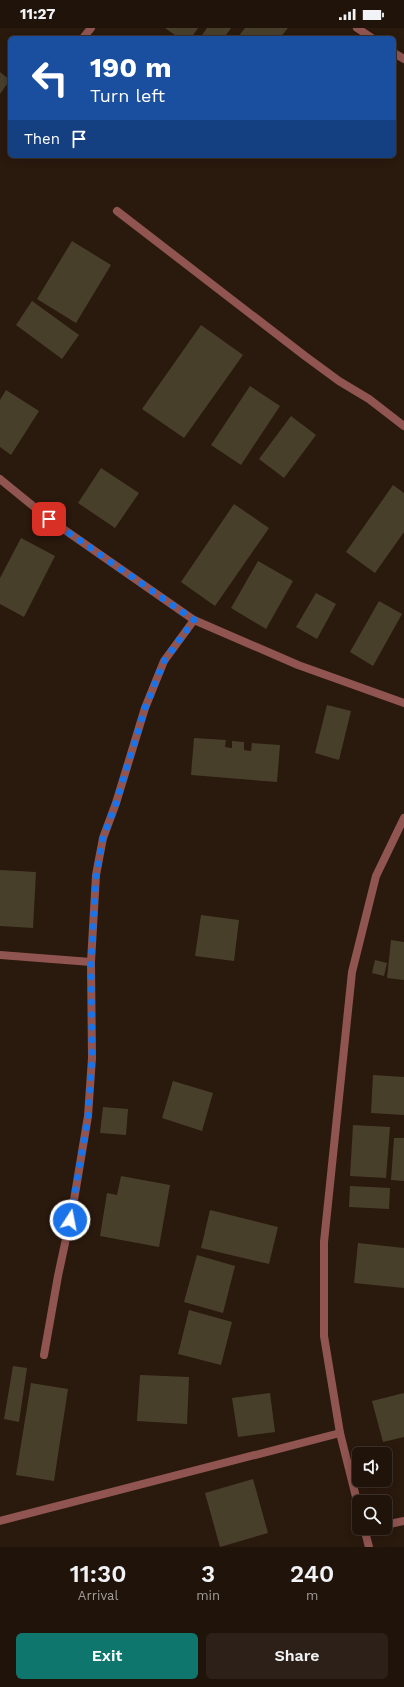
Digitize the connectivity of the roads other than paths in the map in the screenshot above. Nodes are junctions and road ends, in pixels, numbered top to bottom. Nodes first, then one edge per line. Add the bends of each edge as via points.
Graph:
1 (91, 28) edge
2 (357, 28) edge
3 (85, 36) edge
4 (369, 36) edge
5 (117, 211) dead end
6 (404, 426) edge
7 (0, 479) edge
8 (194, 620) junction
9 (404, 703) edge
10 (404, 818) edge
11 (0, 955) edge
12 (91, 962) junction
13 (44, 1355) dead end
14 (340, 1433) junction
15 (356, 1495) edge
16 (0, 1521) edge
17 (404, 1521) edge
18 (392, 1524) edge
19 (368, 1535) edge
20 (369, 1547) edge

1 - 3 street
2 - 4 street
5 - 6 street via 305,356
7 - 8 street via 49,519
8 - 9 street via 298,665
8 - 12 street via 164,661 145,708 103,838 96,875
10 - 14 street via 376,876 352,972 324,1242 324,1336
11 - 12 street
12 - 13 street via 92,1058 88,1116
14 - 15 street
14 - 16 street
17 - 18 street
19 - 20 street

